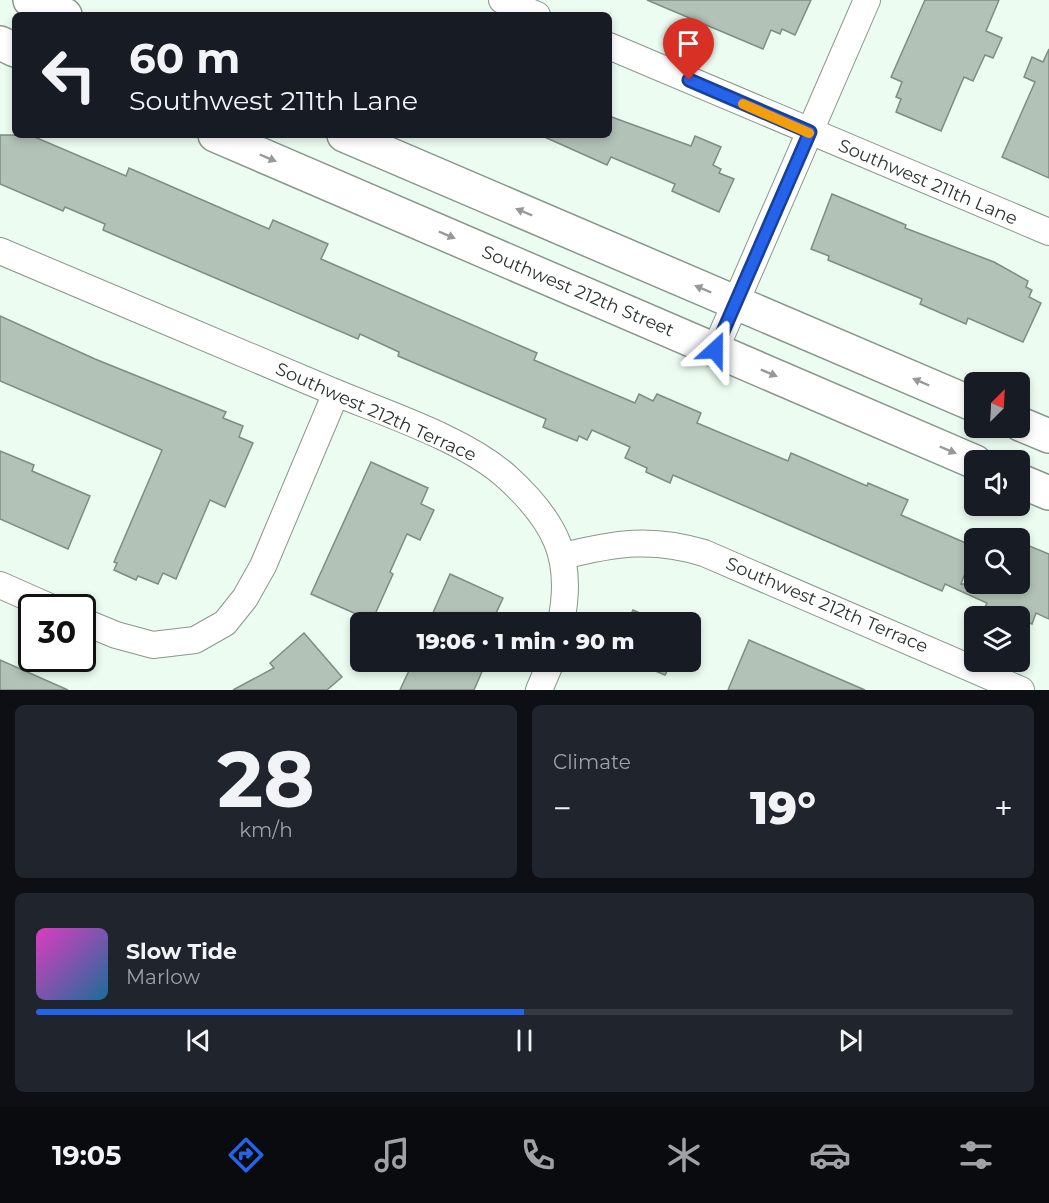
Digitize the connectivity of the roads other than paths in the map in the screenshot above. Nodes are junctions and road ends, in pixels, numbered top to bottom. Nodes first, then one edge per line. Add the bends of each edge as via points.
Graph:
1 (30, 0) edge
2 (502, 0) edge
3 (867, 0) edge
4 (58, 12) edge
5 (530, 12) edge
6 (612, 47) edge
7 (810, 132) junction
8 (222, 138) edge
9 (351, 138) edge
10 (1049, 232) edge
11 (0, 251) edge
12 (736, 303) junction
13 (715, 350) junction
14 (336, 393) junction
15 (964, 400) edge
16 (1030, 428) edge
17 (1049, 436) edge
18 (964, 457) edge
19 (1030, 485) edge
20 (1049, 493) edge
21 (563, 556) junction
22 (0, 585) edge
23 (20, 594) edge
24 (562, 612) edge
25 (96, 627) edge
26 (547, 672) edge
27 (539, 690) edge
28 (1021, 690) edge

1 - 4 street
2 - 5 street
3 - 7 street
6 - 7 street, Southwest 211th Lane
7 - 10 street, Southwest 211th Lane
7 - 12 street
8 -> 13 street, Southwest 212th Street
12 -> 9 street
11 - 14 street, Southwest 212th Terrace
12 - 13 street
15 -> 12 street
13 -> 18 street, Southwest 212th Street
14 - 21 street, Southwest 212th Terrace via 488,462 524,493 548,526
14 - 25 street via 254,583 225,623 195,640 153,645
16 - 17 street
19 - 20 street
21 - 24 street via 567,578
21 - 28 street, Southwest 212th Terrace via 627,543 676,544 736,565
22 - 23 street
26 - 27 street

